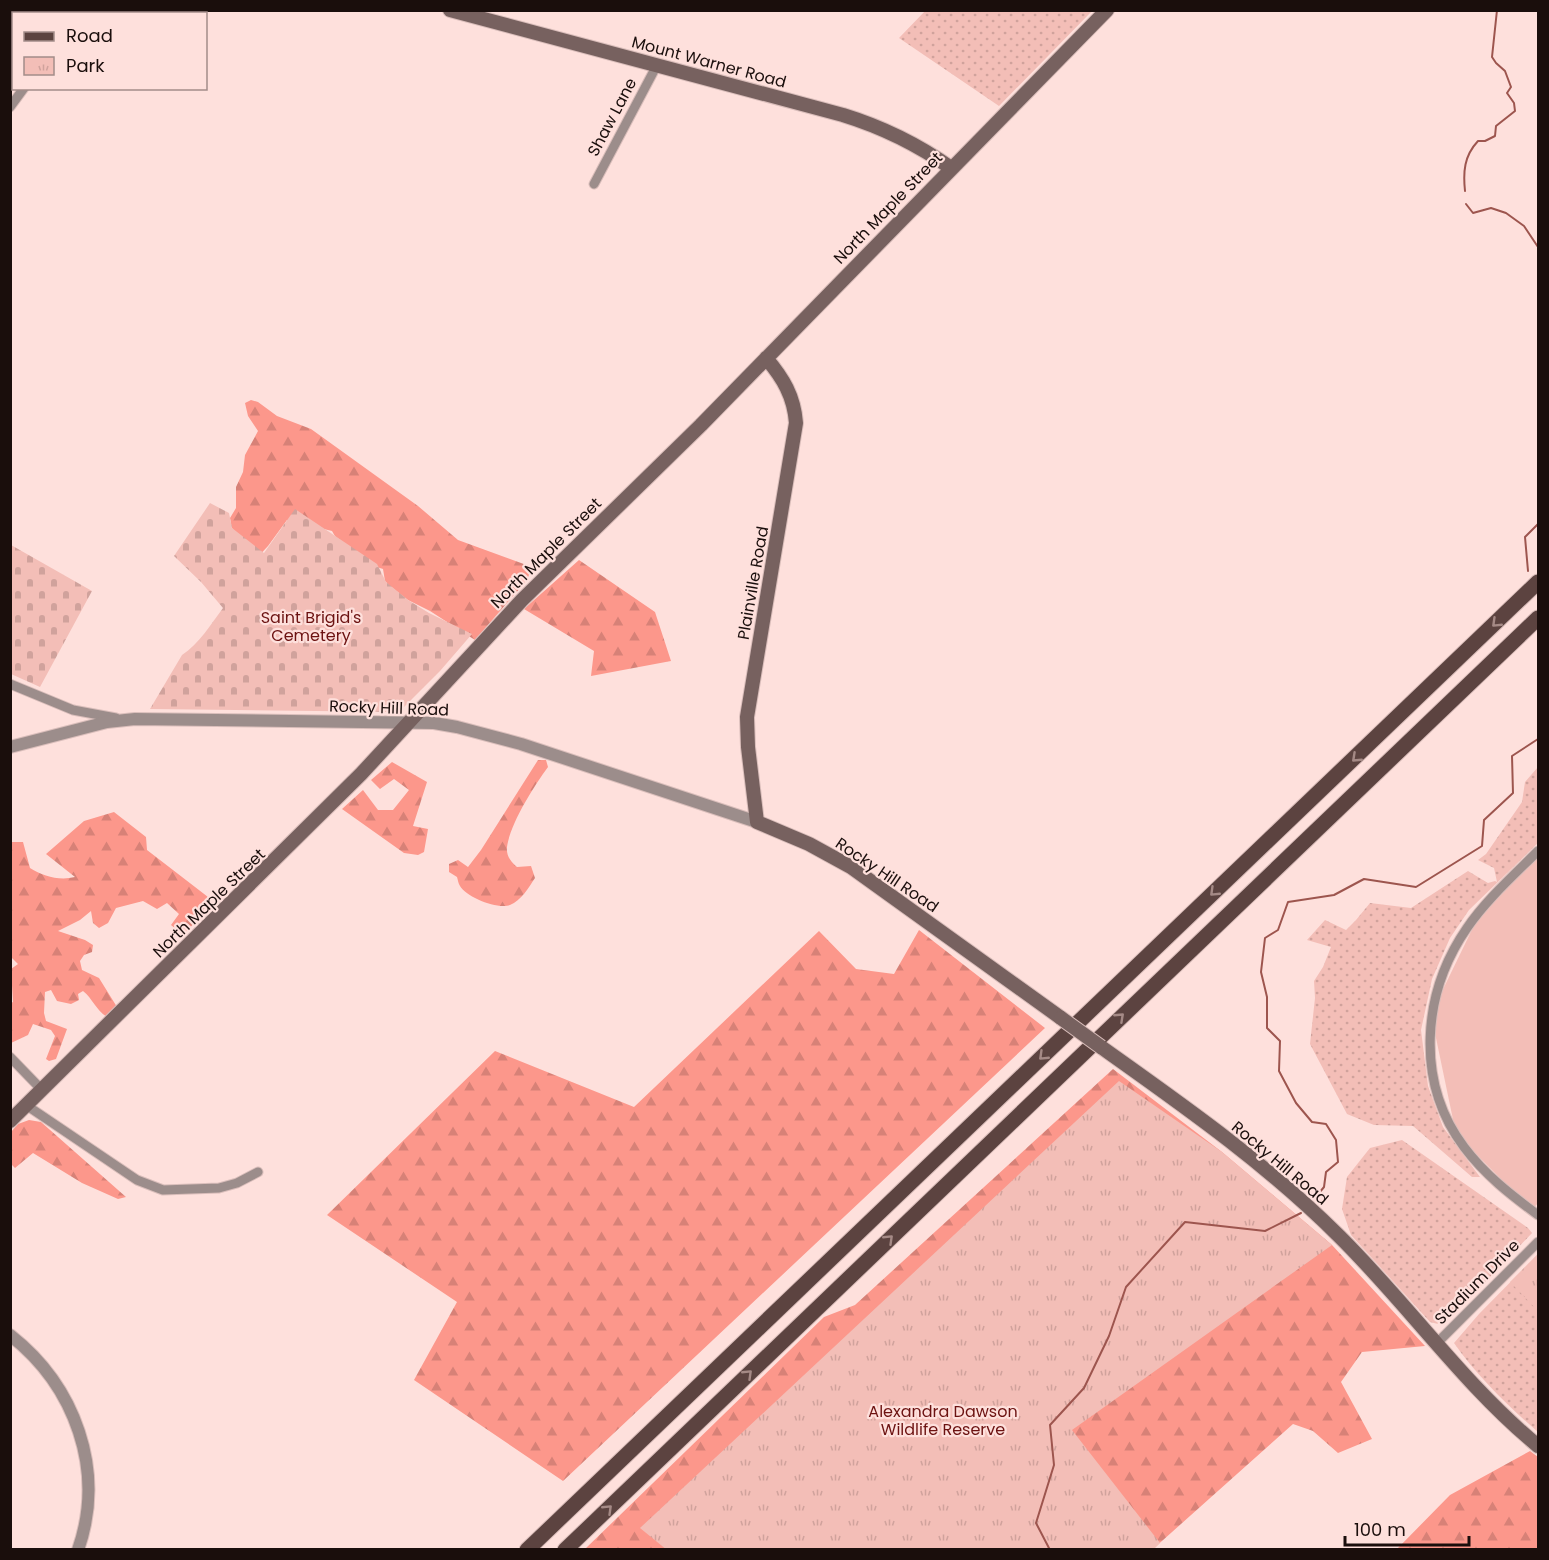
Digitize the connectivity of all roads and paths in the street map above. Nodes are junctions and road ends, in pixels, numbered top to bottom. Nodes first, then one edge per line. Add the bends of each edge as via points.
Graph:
1 (450, 10) edge
2 (1107, 10) edge
3 (657, 65) junction
4 (23, 90) edge
5 (10, 107) edge
6 (951, 168) junction
7 (594, 183) dead end
8 (766, 358) junction
9 (1539, 582) edge
10 (1539, 618) edge
11 (10, 684) edge
12 (135, 719) junction
13 (410, 722) junction
14 (10, 747) edge
15 (757, 822) junction
16 (1539, 851) edge
17 (10, 1057) edge
18 (42, 1090) junction
19 (26, 1106) junction
20 (10, 1121) edge
21 (258, 1172) dead end
22 (1539, 1215) edge
23 (1539, 1242) edge
24 (10, 1335) edge
25 (1436, 1344) junction
26 (1539, 1446) edge
27 (78, 1550) edge
28 (527, 1550) edge
29 (565, 1550) edge

1 - 3 main road, Mount Warner Road
2 - 6 main road, North Maple Street
3 - 6 main road, Mount Warner Road via 865,122 910,142
3 - 7 street, Shaw Lane
4 - 5 street
6 - 8 main road, North Maple Street
8 - 13 main road, North Maple Street via 522,600
8 - 15 main road, Plainville Road via 786,385 796,423 747,717
9 -> 28 main road
29 -> 10 main road
11 - 12 street via 78,712
12 - 13 street, Rocky Hill Road
12 - 14 street, Rocky Hill Road via 106,722
13 - 15 street, Rocky Hill Road via 465,728 521,744
13 - 18 main road, North Maple Street
15 - 25 main road, Rocky Hill Road, bridge via 851,867 1250,1156 1362,1258
16 - 22 street via 1460,938 1437,988 1429,1044 1437,1089 1455,1134 1487,1174
17 - 18 street
18 - 19 main road, North Maple Street
19 - 20 main road, North Maple Street
19 - 21 street via 137,1179 164,1190 219,1188
23 - 25 street, Stadium Drive
24 - 27 street via 44,1366 61,1390 80,1430 88,1492
25 - 26 main road, Rocky Hill Road via 1490,1403

